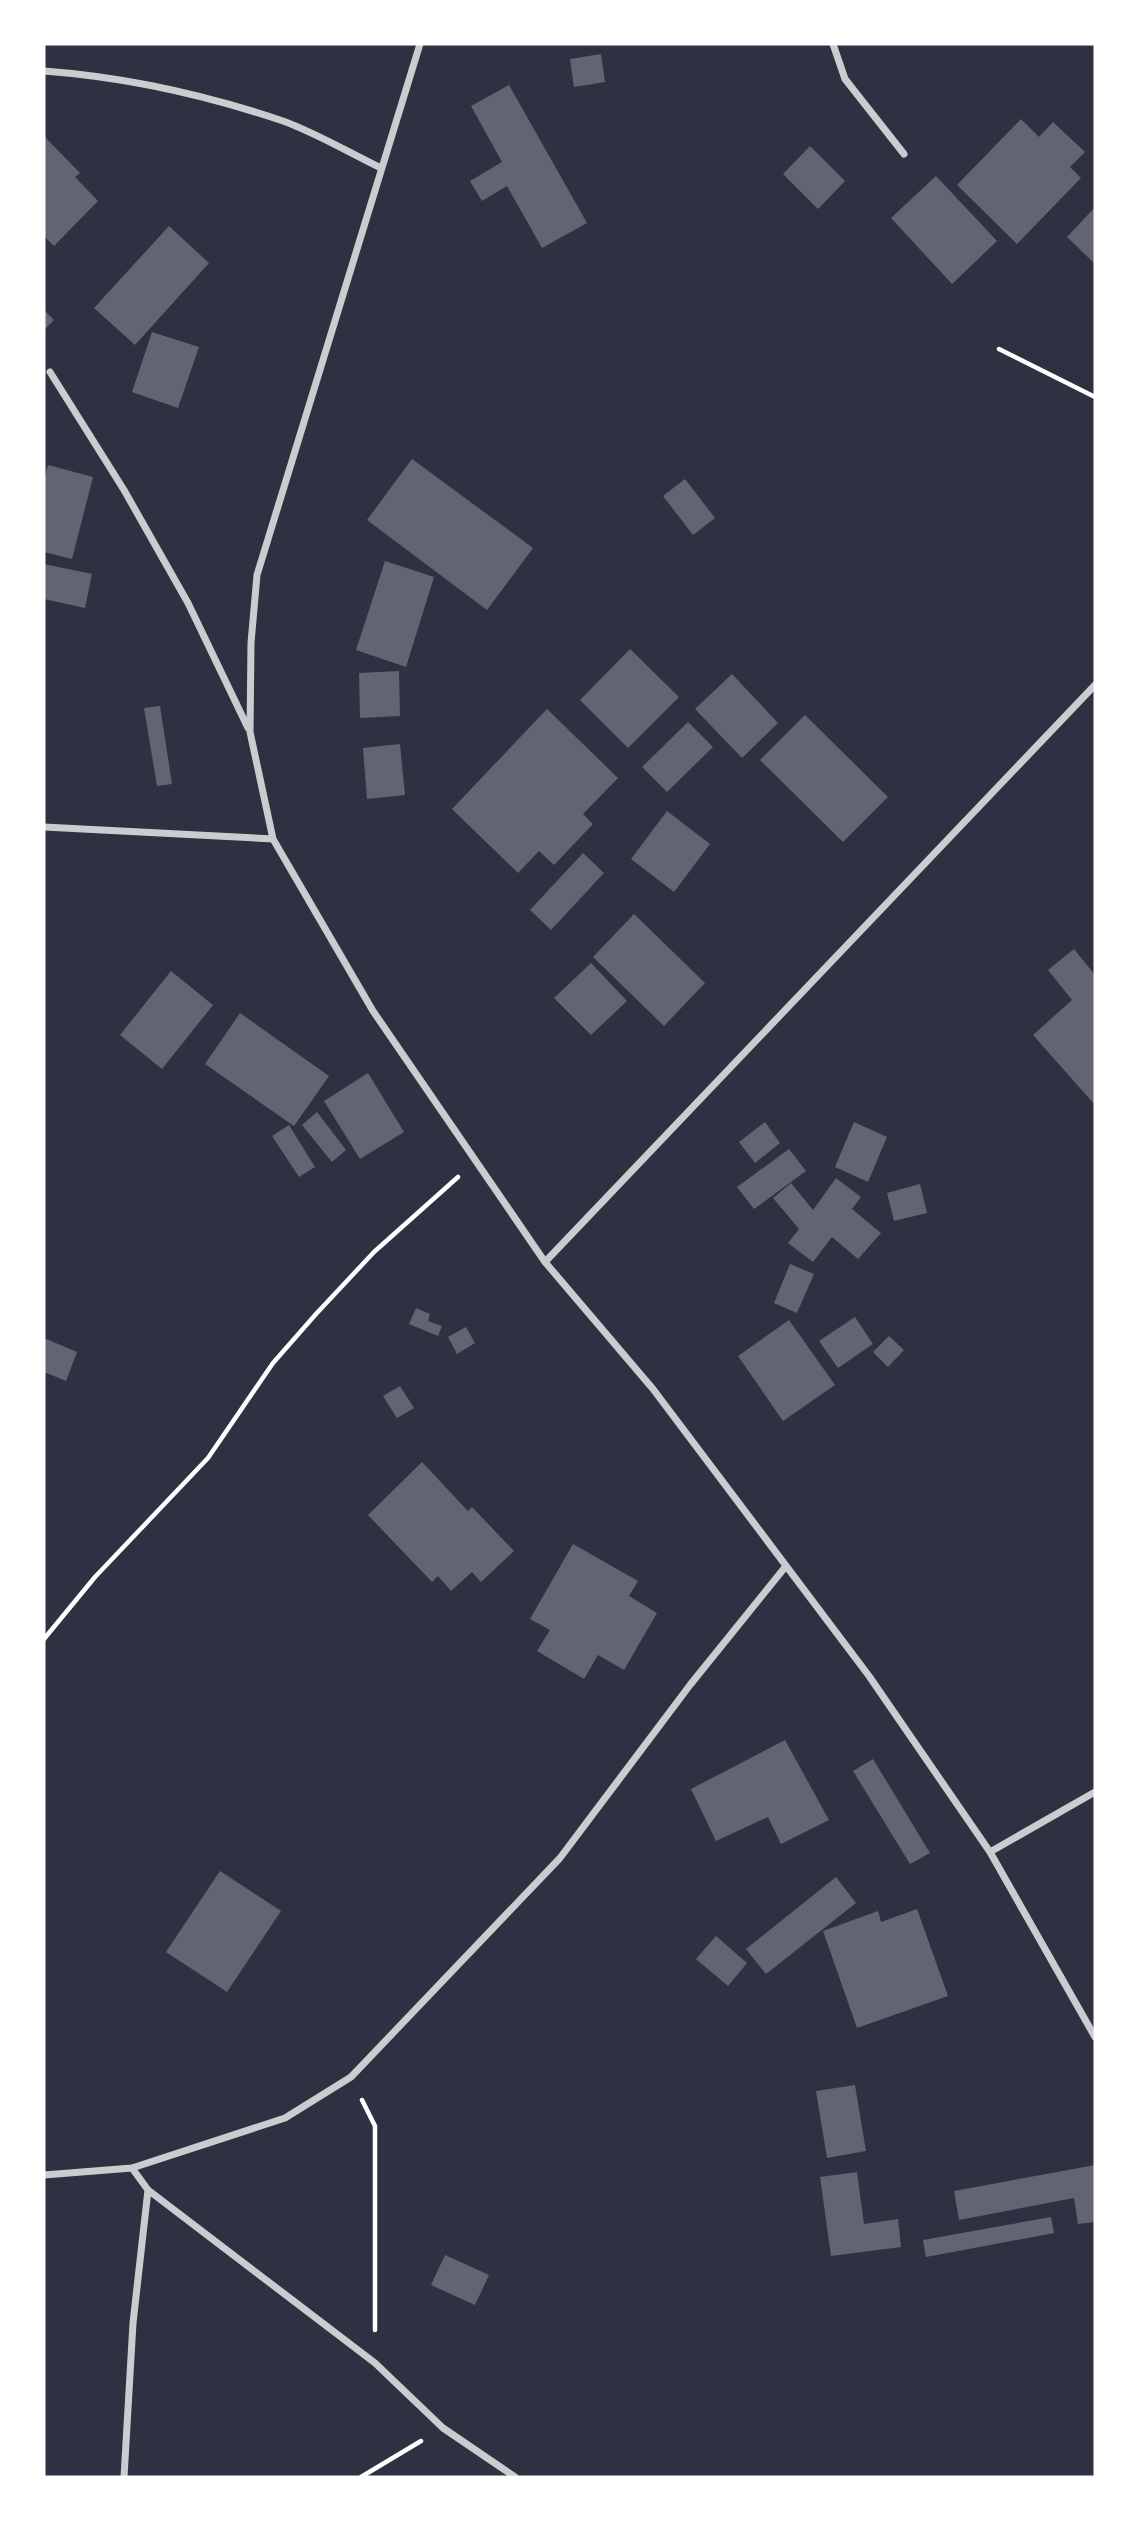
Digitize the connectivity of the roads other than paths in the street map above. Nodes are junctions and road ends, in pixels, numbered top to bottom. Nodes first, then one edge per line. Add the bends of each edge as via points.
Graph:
1 (420, 44) edge
2 (833, 44) edge
3 (44, 71) edge
4 (904, 153) dead end
5 (379, 167) junction
6 (50, 372) dead end
7 (1095, 685) edge
8 (250, 732) junction
9 (44, 827) edge
10 (272, 839) junction
11 (545, 1262) junction
12 (786, 1566) junction
13 (1095, 1791) edge
14 (990, 1852) junction
15 (1095, 2037) edge
16 (132, 2168) junction
17 (44, 2175) edge
18 (148, 2190) junction
19 (124, 2477) edge
20 (515, 2477) edge

1 - 5 street
2 - 4 street via 845,79
3 - 5 street via 102,76 193,95 285,122
5 - 8 street via 257,575
6 - 8 street via 188,603
7 - 11 street
8 - 10 street
9 - 10 street
10 - 11 street via 373,1011
11 - 12 street via 653,1389
12 - 14 street via 869,1676
12 - 16 street via 560,1858 352,2077 285,2118
13 - 14 street
14 - 15 street
16 - 17 street
16 - 18 street
18 - 19 street via 133,2323
18 - 20 street via 375,2363 443,2428

